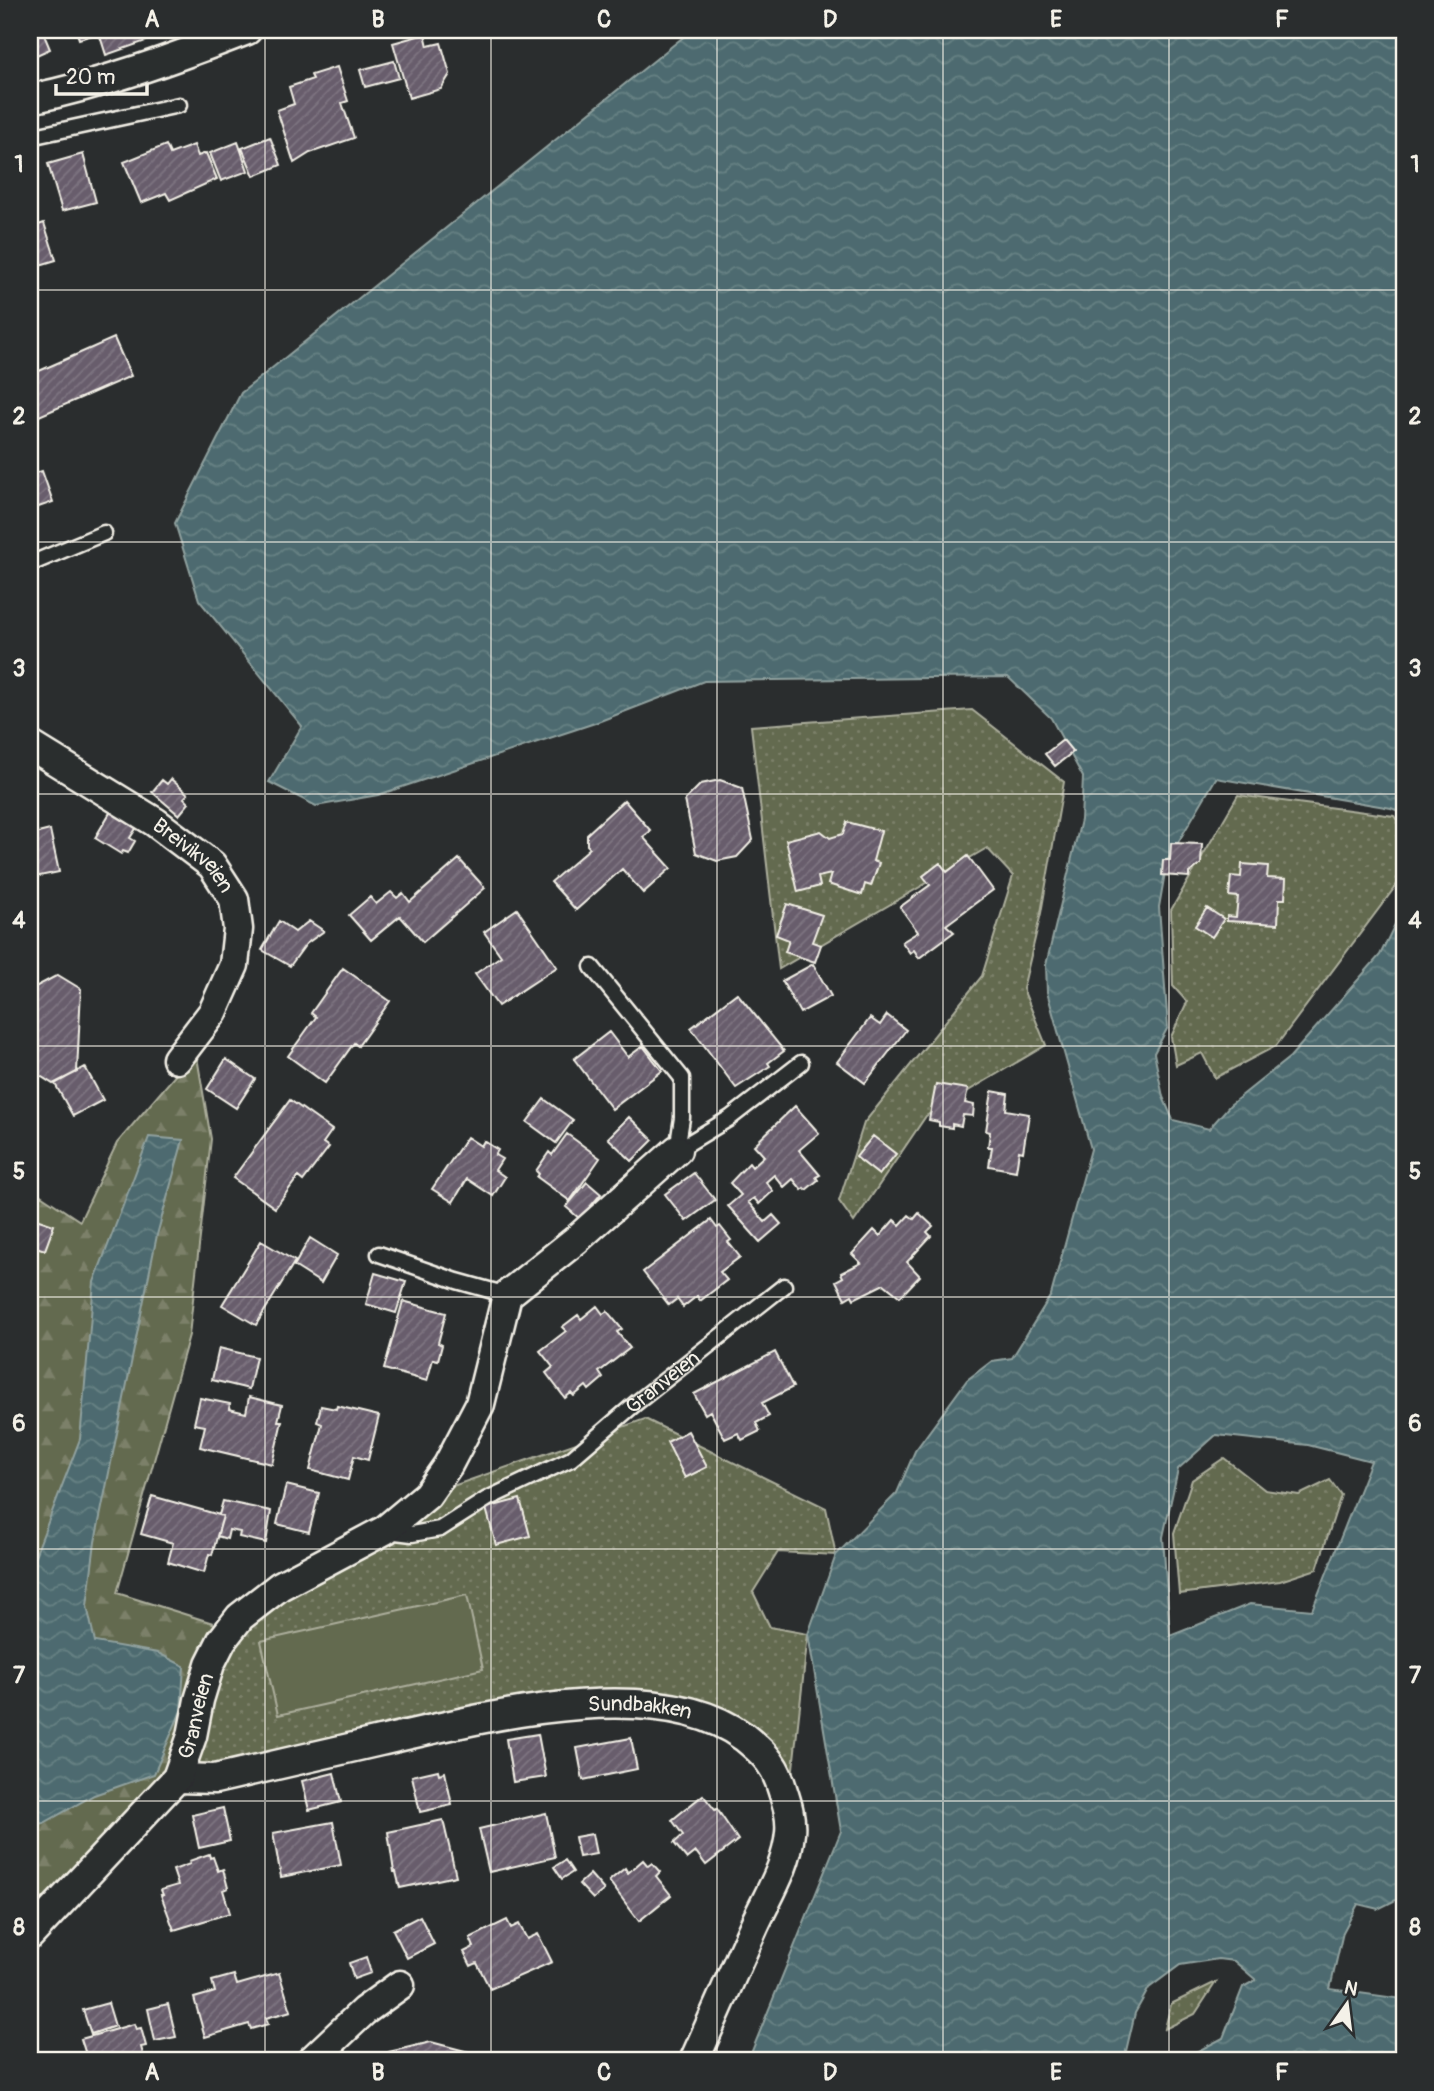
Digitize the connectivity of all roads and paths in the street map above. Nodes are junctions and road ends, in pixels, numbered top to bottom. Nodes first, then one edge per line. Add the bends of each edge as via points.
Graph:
1 (247, 30) edge
2 (190, 40) edge
3 (30, 99) edge
4 (178, 105) dead end
5 (30, 138) edge
6 (104, 533) dead end
7 (30, 564) edge
8 (30, 745) edge
9 (592, 967) dead end
10 (177, 1059) dead end
11 (801, 1063) dead end
12 (677, 1150) junction
13 (379, 1254) dead end
14 (784, 1286) dead end
15 (507, 1296) junction
16 (385, 1530) junction
17 (177, 1778) junction
18 (30, 1935) edge
19 (400, 1985) dead end
20 (311, 2061) edge
21 (694, 2061) edge

1 - 2 street
2 - 3 street via 71,91
4 - 5 lane
6 - 7 lane
8 - 10 street, Breivikveien via 155,822 212,865 234,899 238,929 234,965 213,1012
9 - 12 lane via 682,1079
11 - 12 lane via 730,1118
12 - 15 street
13 - 15 lane
14 - 16 lane, Granveien via 571,1460 487,1499 440,1530 412,1534
15 - 16 street, Granveien via 480,1404 427,1495
16 - 17 street, Granveien via 280,1586 240,1617 210,1664
17 - 18 street, Granveien
17 - 21 street, Sundbakken via 215,1779 553,1706 631,1704 676,1709 727,1725 764,1753 777,1773 788,1806 790,1832 781,1871
19 - 20 street via 364,2011

